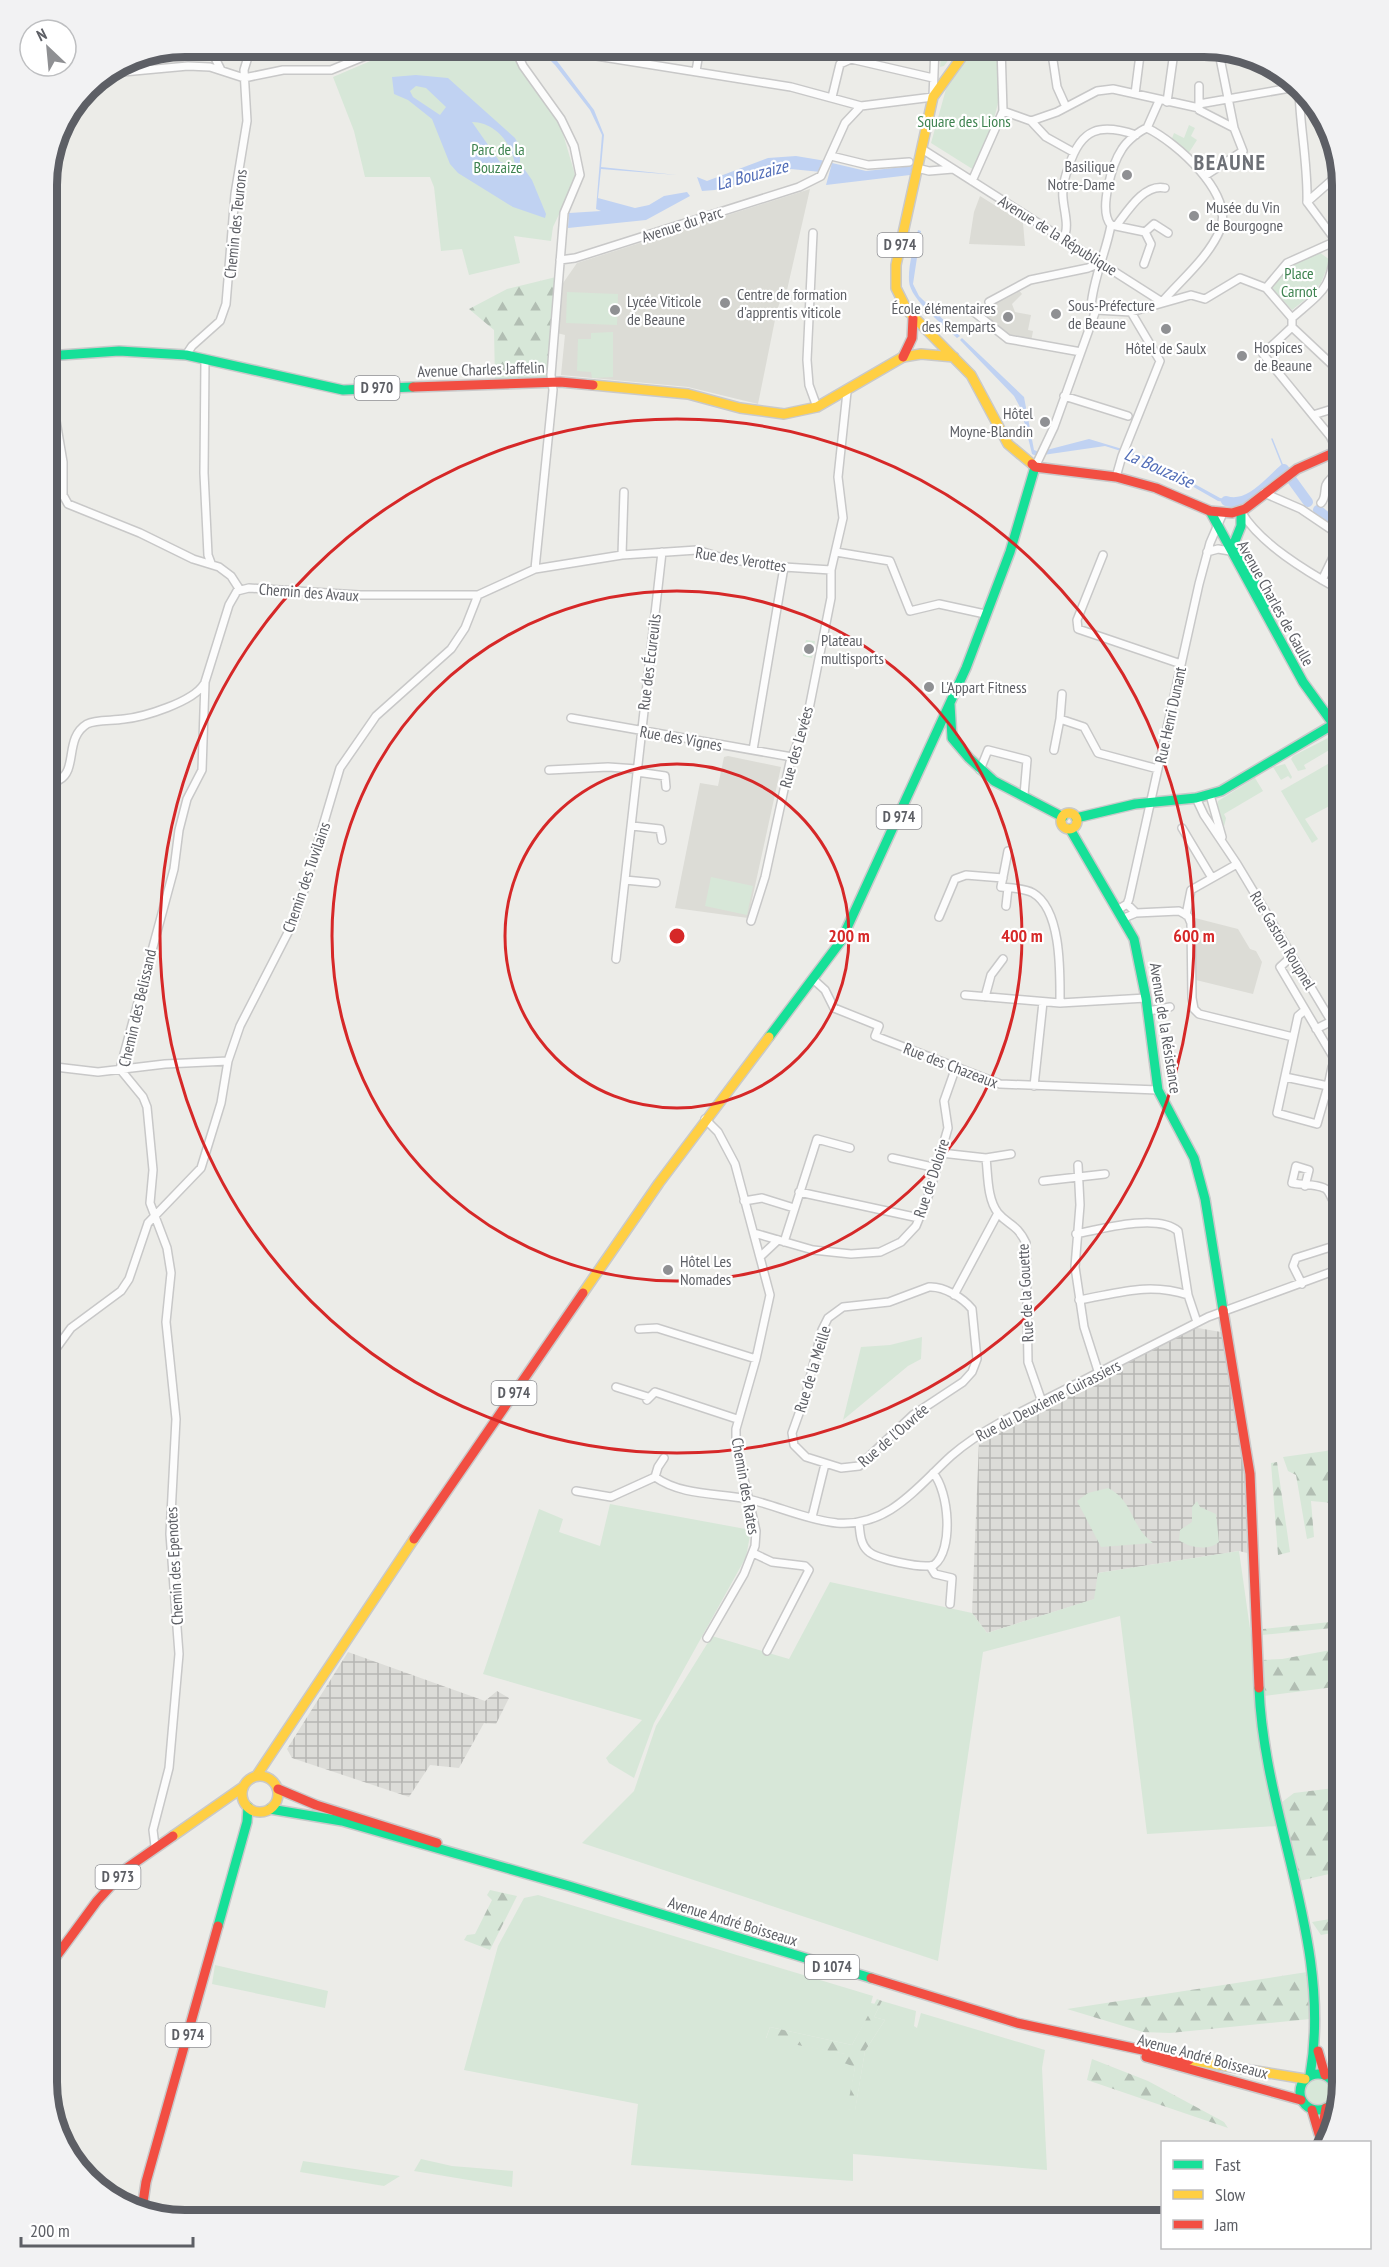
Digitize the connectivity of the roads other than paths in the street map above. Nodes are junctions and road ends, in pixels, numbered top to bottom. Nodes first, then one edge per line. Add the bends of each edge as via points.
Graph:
1 (214, 57) edge
2 (247, 57) edge
3 (361, 57) edge
4 (519, 57) edge
5 (602, 57) edge
6 (698, 57) edge
7 (934, 57) edge
8 (961, 57) edge
9 (1001, 57) edge
10 (1052, 57) edge
11 (1140, 57) edge
12 (1173, 57) edge
13 (1220, 58) edge
14 (221, 70) junction
15 (696, 71) junction
16 (123, 73) edge
17 (948, 73) junction
18 (933, 75) junction
19 (244, 78) junction
20 (1199, 86) dead end
21 (1289, 89) edge
22 (1135, 94) junction
23 (832, 97) junction
24 (933, 97) junction
25 (1298, 98) edge
26 (1229, 99) junction
27 (1163, 101) junction
28 (861, 106) junction
29 (1199, 106) junction
30 (1066, 107) junction
31 (1003, 111) junction
32 (1031, 121) junction
33 (1148, 128) junction
34 (1234, 128) junction
35 (1136, 135) junction
36 (921, 149) junction
37 (1073, 152) junction
38 (831, 156) junction
39 (909, 162) dead end
40 (917, 168) junction
41 (954, 169) junction
42 (1206, 175) junction
43 (1332, 180) edge
44 (972, 181) junction
45 (1165, 188) dead end
46 (1307, 202) junction
47 (1114, 225) junction
48 (1146, 232) junction
49 (813, 233) dead end
50 (1168, 233) dead end
51 (1332, 234) edge
52 (1064, 239) junction
53 (1332, 243) edge
54 (560, 260) junction
55 (1100, 263) junction
56 (1144, 264) dead end
57 (1332, 270) edge
58 (1266, 288) junction
59 (989, 302) dead end
60 (1161, 302) junction
61 (1096, 310) junction
62 (974, 312) dead end
63 (1131, 312) junction
64 (913, 318) junction
65 (1292, 318) junction
66 (1292, 327) junction
67 (1081, 351) junction
68 (57, 355) edge
69 (186, 355) junction
70 (903, 357) junction
71 (954, 357) junction
72 (205, 359) junction
73 (1332, 365) edge
74 (553, 382) junction
75 (847, 392) junction
76 (1064, 396) junction
77 (818, 407) junction
78 (1332, 409) edge
79 (1313, 415) junction
80 (1128, 416) dead end
81 (57, 427) edge
82 (1332, 440) edge
83 (1332, 453) edge
84 (1035, 467) junction
85 (1116, 477) junction
86 (1332, 477) edge
87 (624, 492) dead end
88 (1264, 493) junction
89 (1321, 503) dead end
90 (1210, 511) junction
91 (1241, 511) junction
92 (1223, 513) junction
93 (1216, 526) junction
94 (1332, 530) edge
95 (1212, 538) junction
96 (1224, 539) junction
97 (1233, 549) junction
98 (662, 552) junction
99 (836, 552) junction
100 (1208, 552) junction
101 (622, 555) junction
102 (1103, 555) dead end
103 (1332, 560) edge
104 (211, 563) junction
105 (784, 567) junction
106 (535, 569) junction
107 (831, 570) junction
108 (1322, 580) junction
109 (1332, 586) edge
110 (240, 590) junction
111 (478, 595) junction
112 (985, 614) junction
113 (1181, 664) junction
114 (205, 682) joint
115 (202, 691) junction
116 (1062, 694) dead end
117 (951, 705) junction
118 (1332, 715) edge
119 (1332, 717) edge
120 (571, 718) dead end
121 (1060, 719) junction
122 (1332, 727) edge
123 (641, 731) junction
124 (938, 731) junction
125 (952, 738) junction
126 (753, 750) junction
127 (1054, 750) dead end
128 (792, 757) junction
129 (1158, 769) junction
130 (549, 770) dead end
131 (980, 770) junction
132 (637, 771) junction
133 (57, 780) edge
134 (666, 787) dead end
135 (1024, 795) junction
136 (1210, 795) junction
137 (1196, 798) junction
138 (1150, 801) junction
139 (1063, 817) junction
140 (1076, 818) junction
141 (632, 826) junction
142 (1182, 828) dead end
143 (1070, 829) junction
144 (662, 840) dead end
145 (1223, 842) junction
146 (1008, 851) dead end
147 (1237, 864) junction
148 (1003, 878) junction
149 (1212, 878) junction
150 (625, 880) junction
151 (656, 883) dead end
152 (1008, 888) junction
153 (1005, 906) dead end
154 (1123, 907) junction
155 (1136, 913) junction
156 (1186, 915) junction
157 (939, 917) dead end
158 (1124, 918) junction
159 (751, 921) dead end
160 (1292, 956) junction
161 (1003, 959) dead end
162 (616, 960) dead end
163 (814, 980) junction
164 (965, 995) dead end
165 (985, 997) junction
166 (1146, 998) junction
167 (1043, 1002) junction
168 (1060, 1003) junction
169 (1170, 1007) dead end
170 (1305, 1010) junction
171 (1148, 1011) junction
172 (1332, 1021) joint
173 (1316, 1029) junction
174 (1293, 1037) junction
175 (1332, 1056) edge
176 (228, 1061) junction
177 (57, 1067) edge
178 (956, 1067) junction
179 (1332, 1067) edge
180 (120, 1069) junction
181 (1285, 1077) junction
182 (1034, 1086) junction
183 (1328, 1086) junction
184 (1158, 1090) junction
185 (705, 1119) junction
186 (850, 1148) dead end
187 (941, 1153) junction
188 (1011, 1154) dead end
189 (892, 1158) dead end
190 (986, 1158) junction
191 (1078, 1166) dead end
192 (937, 1168) junction
193 (1104, 1174) dead end
194 (1079, 1178) junction
195 (1043, 1181) dead end
196 (1305, 1186) dead end
197 (799, 1192) junction
198 (1332, 1199) edge
199 (744, 1201) junction
200 (794, 1208) junction
201 (998, 1213) junction
202 (156, 1214) junction
203 (919, 1218) junction
204 (754, 1233) junction
205 (1076, 1234) junction
206 (781, 1241) junction
207 (1332, 1247) edge
208 (761, 1256) junction
209 (1332, 1272) edge
210 (1302, 1284) junction
211 (954, 1295) junction
212 (1188, 1295) junction
213 (1079, 1300) junction
214 (1224, 1311) junction
215 (1197, 1322) junction
216 (639, 1329) dead end
217 (57, 1347) edge
218 (756, 1359) junction
219 (1100, 1374) junction
220 (616, 1387) dead end
221 (1042, 1402) junction
222 (737, 1419) junction
223 (664, 1458) dead end
224 (825, 1464) junction
225 (933, 1473) junction
226 (655, 1477) junction
227 (576, 1491) dead end
228 (749, 1499) junction
229 (812, 1517) junction
230 (859, 1523) junction
231 (753, 1553) junction
232 (930, 1566) junction
233 (950, 1604) dead end
234 (707, 1638) dead end
235 (767, 1651) dead end
236 (285, 1732) junction
237 (258, 1775) junction
238 (276, 1784) junction
239 (243, 1787) junction
240 (246, 1805) junction
241 (211, 1809) junction
242 (267, 1811) junction
243 (155, 1846) junction
244 (236, 1861) junction
245 (569, 1886) junction
246 (57, 1955) edge
247 (1316, 2040) junction
248 (1097, 2042) junction
249 (1324, 2075) junction
250 (1308, 2077) junction
251 (1332, 2081) edge
252 (1301, 2100) junction
253 (1331, 2106) edge
254 (1312, 2110) junction
255 (1319, 2139) edge
256 (143, 2203) edge

1 - 14 street
2 - 19 street, Chemin des Teurons
3 - 19 street via 331,70 283,70
4 - 54 street via 561,119 574,146 580,175 564,213
5 - 15 street
6 - 15 street
7 - 18 street
8 - 17 main road, D 974
9 - 31 street
10 - 30 street via 1057,87
11 - 22 street
12 - 27 street
13 - 26 street
14 - 16 street via 188,66
14 - 19 street
15 - 23 street
17 - 18 street
17 - 24 main road, D 974
18 - 23 street via 851,59 840,64
18 - 24 street
19 - 69 street, Chemin des Teurons via 247,121 235,194 226,304 219,321
20 - 29 street
21 - 26 street
22 - 27 street
22 - 30 street via 1113,89 1096,91
23 - 28 street
24 - 28 street
24 - 36 main road, D 974
25 - 46 street via 1308,173
26 - 29 street
26 - 34 street
27 - 29 street
27 - 33 street
28 - 38 street, Avenue du Parc via 845,123
29 - 34 street via 1199,110
30 - 32 street
31 - 32 street
31 - 44 street
32 - 37 street via 1046,137
33 - 35 street
33 - 42 street
34 - 42 street via 1243,151
35 - 37 street via 1117,129 1094,130
35 - 47 street via 1122,148 1109,185 1105,214
36 - 40 main road, D 974
36 - 41 street, Avenue de la République
37 - 52 street via 1062,196 1067,225
38 - 39 street via 868,165
38 - 54 street, Avenue du Parc via 821,176 799,187
40 - 41 street
40 - 64 main road, D 974 via 895,273 898,293
41 - 44 street, Avenue de la République
42 - 60 street via 1220,205 1220,230 1206,253
43 - 46 street
44 - 52 street, Avenue de la République
45 - 47 street via 1137,199
46 - 51 street
47 - 48 street
47 - 55 street
48 - 50 street via 1154,224
48 - 56 street via 1151,243
49 - 77 street via 807,360 809,385
52 - 55 street, Avenue de la République
53 - 58 street via 1287,263
54 - 74 street
55 - 59 street via 1030,280
55 - 60 street, Avenue de la République
55 - 61 street via 1091,304
57 - 65 street via 1326,288
58 - 60 street via 1240,278 1204,299 1191,295
58 - 65 street
60 - 63 street
61 - 63 street
61 - 67 street
62 - 67 street via 1008,339
63 - 85 street via 1160,361
64 - 70 main road via 912,338
64 - 71 main road, D 974
65 - 66 street
66 - 73 street
66 - 79 street via 1263,354
67 - 76 street
68 - 69 main road, Avenue Charles Jaffelin / D 970 via 119,351
69 - 72 main road, Avenue Charles Jaffelin / D 970
70 - 71 main road
70 - 75 main road, Avenue Charles Jaffelin / D 970
71 - 84 main road, D 974 via 979,387 1008,444
72 - 74 main road, Avenue Charles Jaffelin / D 970 via 343,390
72 - 104 street via 204,473
74 - 77 main road, Avenue Charles Jaffelin / D 970 via 688,394 740,408 784,414
74 - 106 street
75 - 77 main road, Avenue Charles Jaffelin / D 970
75 - 99 street via 838,477 843,519
76 - 80 street
76 - 84 street
78 - 79 street
79 - 82 street
81 - 104 street via 63,495 68,504
83 - 88 main road via 1297,469
84 - 85 main road
84 - 112 main road, D 974 via 1010,552
85 - 90 main road via 1156,488
86 - 89 street
87 - 101 street
88 - 91 main road
88 - 94 street via 1300,509
90 - 92 main road
90 - 93 main road, Avenue Charles de Gaulle
91 - 92 main road
91 - 97 main road via 1241,526
91 - 108 street via 1251,527
92 - 93 street, Rue Henri Dunant
93 - 95 street, Rue Henri Dunant
93 - 96 main road, Avenue Charles de Gaulle
95 - 96 street
95 - 100 street, Rue Henri Dunant
96 - 97 main road, Avenue Charles de Gaulle
97 - 100 street
97 - 118 main road, Avenue Charles de Gaulle via 1250,571 1278,632
97 - 119 main road, Avenue Charles de Gaulle via 1303,682
98 - 101 street, Rue des Verottes
98 - 105 street, Rue des Verottes via 697,550 726,559
98 - 123 street, Rue des Écureuils
99 - 107 street
99 - 112 street via 890,561 910,611 939,604
100 - 113 street, Rue Henri Dunant
101 - 106 street, Rue des Verottes
102 - 113 street via 1077,620 1078,629
103 - 108 street
104 - 110 street via 228,573
105 - 107 street, Rue des Verottes
105 - 126 street
106 - 111 street, Rue des Verottes
107 - 128 street, Rue des Levées via 832,592 807,719
108 - 109 street
110 - 111 street, Chemin des Avaux via 399,597
110 - 114 street, Chemin des Avaux via 229,605
111 - 176 street, Chemin des Tuvilains via 465,628 451,649 376,716 340,768 296,917 240,1026
112 - 117 main road, D 974
113 - 129 street, Rue Henri Dunant
114 - 115 street, Chemin des Belissand
115 - 133 street via 146,715 89,722 78,730 66,774
115 - 180 street, Chemin des Belissand via 202,770 187,799 174,869
116 - 121 street
117 - 124 main road, D 974
117 - 125 main road
120 - 123 street, Rue des Vignes
121 - 127 street
121 - 129 street via 1084,727 1093,746 1103,755
122 - 136 main road
123 - 126 street, Rue des Vignes
123 - 132 street, Rue des Écureuils
124 - 125 main road
124 - 163 main road, D 974 via 846,932
125 - 131 main road
126 - 128 street, Rue des Vignes
128 - 159 street, Rue des Levées
129 - 138 street, Rue Henri Dunant
130 - 132 street via 608,767
131 - 135 main road
131 - 135 street via 988,750 1027,760
132 - 134 street via 663,775
132 - 141 street, Rue des Écureuils
135 - 139 main road
136 - 137 main road
136 - 145 street, Rue Gaston Roupnel
137 - 138 main road
137 - 145 street, Rue Gaston Roupnel
138 - 140 main road
138 - 154 street, Rue Henri Dunant
139 - 140 main road via 1070,814
139 - 143 main road, Avenue de la Résistance via 1063,826
140 - 143 main road
141 - 144 street via 660,829
141 - 150 street, Rue des Écureuils
142 - 149 street
143 - 154 main road, Avenue de la Résistance
145 - 147 street, Rue Gaston Roupnel
146 - 148 street
147 - 149 street
147 - 160 street, Rue Gaston Roupnel
148 - 152 street via 1002,887
148 - 157 street via 966,875 955,879
149 - 156 street via 1191,890
150 - 151 street
150 - 162 street, Rue des Écureuils
152 - 153 street
152 - 168 street via 1036,895 1048,910 1058,956
154 - 155 street
154 - 158 main road, Avenue de la Résistance
155 - 156 street via 1175,911
155 - 158 street
156 - 174 street via 1191,922 1194,1010
158 - 166 main road, Avenue de la Résistance via 1138,953
160 - 170 street via 1280,966
160 - 172 street, Rue Gaston Roupnel
161 - 165 street via 991,975
163 - 178 street, Rue des Chazeaux via 825,990 834,1008 879,1026 875,1036
163 - 185 main road, D 974
164 - 165 street
165 - 167 street
166 - 168 street
166 - 171 main road, Avenue de la Résistance
167 - 168 street
167 - 182 street
169 - 171 street
170 - 173 street
170 - 174 street via 1298,1016
171 - 184 main road, Avenue de la Résistance
172 - 173 street
173 - 175 street
174 - 181 street
176 - 180 street
176 - 202 street, Chemin des Tuvilains via 221,1103 201,1168
177 - 180 street via 98,1072
178 - 182 street, Rue des Chazeaux via 1000,1084
178 - 187 street, Rue de Doloire via 944,1101 948,1128
179 - 183 street
180 - 202 street, Chemin des Belissand via 147,1107 153,1170 150,1203
181 - 183 street
181 - 183 street via 1277,1113 1315,1124 1319,1122
182 - 184 street, Rue des Chazeaux
184 - 214 main road, Avenue de la Résistance via 1199,1172
185 - 199 street, Chemin des Rates via 730,1153
185 - 236 main road, D 974
186 - 197 street via 817,1139
187 - 190 street
187 - 192 street, Rue de Doloire
188 - 190 street
189 - 192 street
190 - 201 street via 990,1193
191 - 194 street
192 - 203 street, Rue de Doloire
193 - 194 street
194 - 195 street
194 - 205 street
196 - 198 street via 1327,1190
197 - 200 street
197 - 203 street
199 - 200 street via 762,1198
199 - 204 street, Chemin des Rates
200 - 206 street
201 - 211 street
201 - 221 street, Rue de la Gouette via 1018,1228 1026,1243 1028,1362
202 - 217 street via 148,1223 129,1279 121,1291 72,1328
202 - 243 street, Chemin des Epenotes via 171,1273 166,1322 176,1419 170,1534 179,1654 169,1768 153,1830
203 - 206 street, Rue de Doloire via 901,1242 880,1252 832,1253
204 - 206 street, Rue de Doloire
204 - 208 street, Chemin des Rates
205 - 212 street via 1118,1226 1172,1226 1178,1231
205 - 213 street
206 - 208 street
207 - 210 street via 1296,1258 1293,1266
208 - 218 street, Chemin des Rates via 770,1295
209 - 210 street, Rue du Deuxieme Cuirassiers
210 - 214 street, Rue du Deuxieme Cuirassiers
211 - 224 street, Rue de l'Ouvrée via 969,1305 974,1315 977,1359 968,1377 913,1414 859,1466 849,1469
211 - 224 street, Rue de la Meille via 929,1287 889,1302 848,1305 828,1318 792,1433 798,1451
212 - 213 street via 1151,1287
212 - 215 street
213 - 219 street
214 - 215 street, Rue du Deuxieme Cuirassiers
214 - 247 main road, Avenue de la Résistance via 1250,1474 1260,1717 1280,1827 1308,1936
215 - 219 street, Rue du Deuxieme Cuirassiers
216 - 218 street via 657,1328
218 - 222 street, Chemin des Rates
219 - 221 street, Rue du Deuxieme Cuirassiers
220 - 222 street via 647,1399 655,1392
221 - 225 street, Rue du Deuxieme Cuirassiers via 973,1438
222 - 228 street, Chemin des Rates via 736,1445
223 - 226 street
224 - 229 street
225 - 230 street, Rue du Deuxieme Cuirassiers via 892,1511
225 - 232 street via 944,1495 946,1527 942,1557
226 - 227 street via 611,1497
226 - 228 street, Rue du Deuxieme Cuirassiers via 684,1489
228 - 229 street, Rue du Deuxieme Cuirassiers
228 - 231 street, Chemin des Rates via 756,1531
229 - 230 street, Rue du Deuxieme Cuirassiers
230 - 232 street via 863,1544 872,1554
231 - 234 street, Chemin des Rates
231 - 235 street via 772,1562 805,1566 809,1570
232 - 233 street via 935,1574 952,1578
236 - 237 main road, D 974
236 - 238 main road, D 974 via 272,1766
237 - 238 main road
237 - 239 main road
238 - 242 main road via 278,1800
238 - 245 main road, Avenue André Boisseaux / D 1074 via 316,1805
239 - 240 main road
239 - 241 main road, D 973
240 - 241 main road, D 973 via 234,1801
240 - 242 main road
240 - 244 main road, D 974 via 247,1822
241 - 243 main road, D 973
242 - 244 main road, D 974 via 252,1826
242 - 245 main road, Avenue André Boisseaux / D 1074 via 342,1821
243 - 246 main road, D 973 via 115,1880
244 - 256 main road, D 974 via 148,2172
245 - 248 main road, Avenue André Boisseaux / D 1074 via 986,2014
247 - 249 main road
247 - 250 main road
248 - 250 main road, Avenue André Boisseaux / D 1074 via 1269,2075
248 - 252 main road, Avenue André Boisseaux / D 1074
249 - 250 main road
249 - 251 main road
250 - 252 main road via 1299,2089
252 - 254 main road
253 - 254 main road
254 - 255 main road

